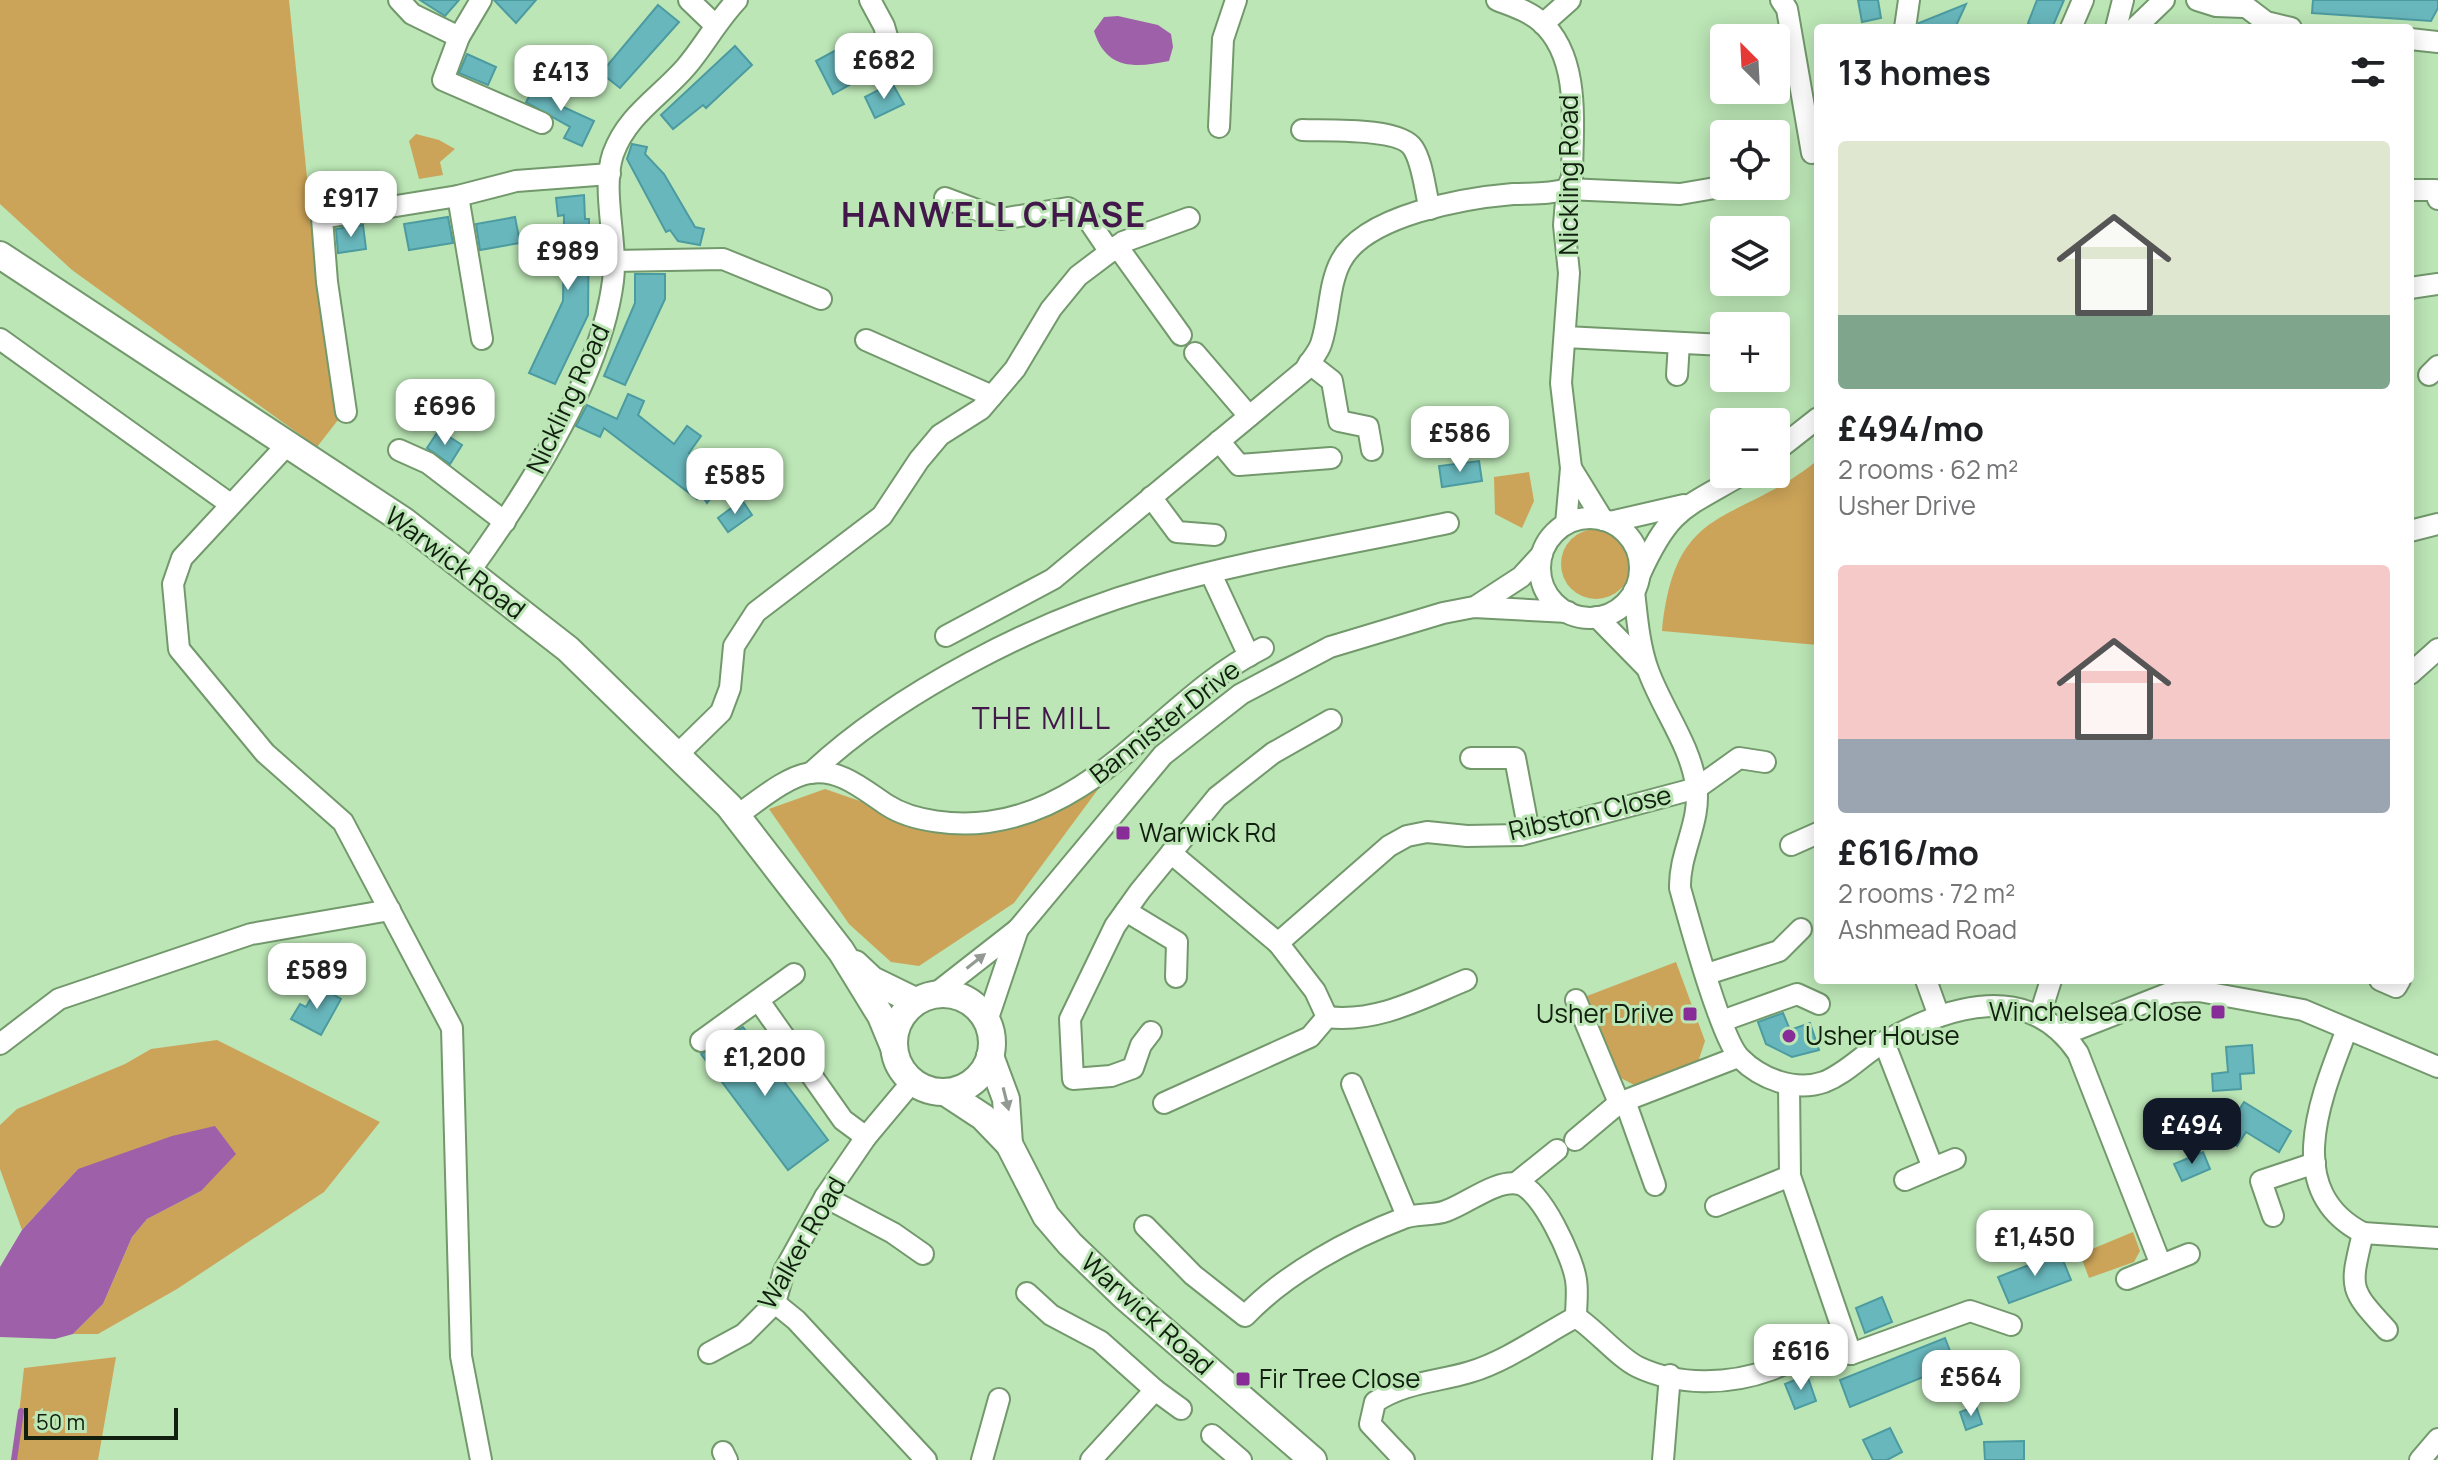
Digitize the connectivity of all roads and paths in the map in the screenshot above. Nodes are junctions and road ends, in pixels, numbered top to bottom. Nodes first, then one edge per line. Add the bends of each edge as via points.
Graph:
1 (399, 0) edge
2 (481, 0) edge
3 (689, 0) edge
4 (737, 0) edge
5 (870, 0) edge
6 (1236, 0) edge
7 (1497, 0) edge
8 (1570, 0) edge
9 (1781, 0) edge
10 (1909, 0) edge
11 (2083, 0) edge
12 (2123, 0) edge
13 (2164, 0) edge
14 (2197, 0) edge
15 (2240, 4) edge
16 (714, 24) junction
17 (1543, 24) junction
18 (1906, 24) edge
19 (2073, 24) edge
20 (2117, 24) edge
21 (2139, 24) edge
22 (2274, 24) edge
23 (459, 37) junction
24 (2414, 39) edge
25 (2438, 42) edge
26 (897, 71) dead end
27 (542, 123) dead end
28 (1219, 127) dead end
29 (1302, 130) dead end
30 (1812, 153) dead end
31 (610, 174) junction
32 (1567, 189) junction
33 (1710, 189) edge
34 (2414, 190) edge
35 (458, 196) junction
36 (945, 198) dead end
37 (2438, 199) edge
38 (1430, 209) junction
39 (1189, 218) dead end
40 (1114, 249) junction
41 (0, 255) edge
42 (613, 261) junction
43 (2438, 284) edge
44 (2414, 287) edge
45 (821, 299) dead end
46 (1181, 335) dead end
47 (1565, 337) junction
48 (0, 339) edge
49 (482, 339) dead end
50 (866, 340) dead end
51 (1679, 343) junction
52 (1710, 344) edge
53 (1195, 353) dead end
54 (1309, 363) junction
55 (1677, 375) dead end
56 (992, 396) junction
57 (346, 412) dead end
58 (1249, 416) junction
59 (1814, 421) edge
60 (1790, 440) edge
61 (1219, 441) junction
62 (286, 446) junction
63 (399, 450) dead end
64 (1372, 450) dead end
65 (1331, 458) dead end
66 (1571, 468) junction
67 (1718, 488) edge
68 (1151, 497) junction
69 (230, 504) junction
70 (1688, 505) junction
71 (1606, 521) junction
72 (505, 522) junction
73 (1448, 523) dead end
74 (1566, 524) junction
75 (2438, 524) edge
76 (2414, 530) edge
77 (1215, 535) dead end
78 (1542, 554) junction
79 (469, 572) junction
80 (1211, 574) junction
81 (1637, 582) junction
82 (1474, 607) junction
83 (1568, 612) junction
84 (1597, 617) junction
85 (946, 636) dead end
86 (2438, 649) edge
87 (1648, 670) junction
88 (2414, 670) edge
89 (1331, 720) dead end
90 (676, 756) junction
91 (1471, 758) dead end
92 (1765, 762) dead end
93 (811, 773) junction
94 (1697, 788) junction
95 (736, 816) junction
96 (1529, 832) junction
97 (1814, 835) edge
98 (1791, 845) dead end
99 (1171, 853) junction
100 (390, 910) junction
101 (1126, 911) junction
102 (1018, 929) junction
103 (1801, 929) dead end
104 (1278, 943) junction
105 (841, 951) junction
106 (794, 974) dead end
107 (1707, 974) junction
108 (1176, 977) dead end
109 (1466, 980) dead end
110 (1927, 984) edge
111 (2050, 984) edge
112 (2236, 988) edge
113 (925, 998) junction
114 (1576, 1000) dead end
115 (759, 1001) junction
116 (1819, 1004) dead end
117 (2040, 1015) junction
118 (1939, 1016) junction
119 (1327, 1017) junction
120 (987, 1021) junction
121 (1722, 1021) junction
122 (2347, 1029) junction
123 (1151, 1032) dead end
124 (2065, 1034) junction
125 (701, 1041) dead end
126 (1884, 1042) junction
127 (0, 1044) edge
128 (893, 1045) junction
129 (990, 1056) junction
130 (1738, 1057) junction
131 (2438, 1067) edge
132 (912, 1082) junction
133 (1352, 1084) dead end
134 (1789, 1085) junction
135 (945, 1092) junction
136 (1622, 1102) junction
137 (1164, 1103) dead end
138 (866, 1137) junction
139 (1009, 1144) junction
140 (1955, 1159) dead end
141 (2315, 1163) junction
142 (1933, 1168) junction
143 (1790, 1176) junction
144 (1905, 1180) dead end
145 (1516, 1183) junction
146 (1655, 1185) dead end
147 (825, 1197) junction
148 (1716, 1206) dead end
149 (1407, 1216) junction
150 (2273, 1216) dead end
151 (1145, 1226) dead end
152 (2363, 1233) junction
153 (2438, 1238) edge
154 (923, 1254) dead end
155 (2189, 1254) dead end
156 (2161, 1265) junction
157 (2127, 1279) dead end
158 (1027, 1293) dead end
159 (775, 1303) junction
160 (1576, 1317) junction
161 (2011, 1325) dead end
162 (2387, 1330) dead end
163 (709, 1353) dead end
164 (1851, 1354) junction
165 (1670, 1375) junction
166 (1155, 1390) junction
167 (999, 1399) dead end
168 (1181, 1409) dead end
169 (1212, 1435) dead end
170 (481, 1460) edge
171 (926, 1460) edge
172 (982, 1460) edge
173 (1091, 1460) edge
174 (1241, 1460) edge
175 (1313, 1460) edge
176 (1404, 1460) edge
177 (1663, 1460) edge

1 - 23 street via 412,14
2 - 23 street
3 - 16 street
4 - 16 street, Nickling Road
5 - 26 street
6 - 28 street via 1223,39
7 - 17 street
8 - 17 street
9 - 30 street via 1787,9
10 - 18 street
11 - 19 street
12 - 20 street
13 - 21 street
14 - 15 street via 2216,6
15 - 22 street
16 - 31 street, Nickling Road via 686,68 625,128
17 - 32 street, Nickling Road via 1568,73 1572,177
23 - 27 street via 443,80
24 - 25 street
29 - 38 street via 1387,134 1404,140 1413,148
31 - 35 street via 516,181
31 - 42 street, Nickling Road
32 - 33 street via 1680,194
32 - 38 street
32 - 47 street, Nickling Road
34 - 37 street via 2435,190
35 - 49 street
35 - 57 street via 322,218
36 - 40 street via 1001,219 1068,208 1089,221
38 - 54 street via 1381,225 1351,247 1340,262 1321,346
39 - 40 street
40 - 46 street
40 - 56 street via 1078,276
41 - 62 main road, Warwick Road
42 - 45 street via 723,259
42 - 72 street, Nickling Road via 605,324 544,461
43 - 44 street
47 - 51 street
47 - 66 street, Nickling Road via 1561,383
48 - 69 street
50 - 56 street
51 - 52 street
51 - 55 street
53 - 58 street
54 - 58 street
54 - 64 street via 1332,381 1339,421 1368,427
56 - 90 street via 940,435 882,516 756,612 734,646 730,688 721,712
58 - 61 street
59 - 60 street
61 - 65 street via 1239,465
61 - 68 street
62 - 69 street
62 - 79 main road, Warwick Road via 404,521
63 - 72 street via 428,463
66 - 71 street, Nickling Road
66 - 74 street, Nickling Road
67 - 70 street
68 - 77 street via 1177,532
68 - 85 street via 1053,579
69 - 100 street via 182,558 173,584 179,649 265,753 343,822
70 - 71 street
70 - 81 street via 1668,520
71 - 74 street via 1585,518
71 - 81 street via 1635,546
72 - 79 street, Nickling Road
73 - 80 street
74 - 78 street
75 - 76 street
78 - 82 street via 1509,587
78 - 83 street via 1544,588
79 - 90 main road, Warwick Road via 568,649
80 - 93 street via 1101,604 997,649 901,704 839,746
80 - 93 street, Bannister Drive via 1256,652 1205,684 1084,786 1021,814 987,822 919,819 845,778
81 - 84 street via 1625,603
81 - 87 street
82 - 83 street
82 - 102 street via 1330,647 1241,694 1196,726 1133,787
83 - 84 street
84 - 87 street
86 - 88 street
87 - 94 street via 1691,763
89 - 99 street via 1273,753 1217,797
90 - 95 main road, Warwick Road
91 - 96 street via 1515,758
92 - 94 street via 1739,758
93 - 95 street
94 - 96 street, Ribston Close
94 - 107 street via 1696,818 1679,866 1680,888
95 - 105 main road, Warwick Road
96 - 104 street, Ribston Close via 1407,836
97 - 98 street
99 - 101 street
99 - 104 street
100 - 127 street via 251,934 59,999
100 - 170 street via 452,1028 461,1356
101 - 108 street via 1177,942
101 - 123 street via 1070,1019 1073,1079 1133,1068
113 -> 102 street
102 - 120 street
103 - 107 street via 1779,951
104 - 119 street via 1315,991
105 - 113 main road, Warwick Road via 872,980
105 - 128 main road, Warwick Road
106 - 115 street
107 - 121 street
109 - 119 street via 1380,1015 1355,1021
110 - 118 street
111 - 117 street
112 - 122 street
112 - 124 street via 2172,992
113 - 120 main road via 965,999
113 - 128 main road via 902,1015
114 - 136 street
115 - 125 street
115 - 138 street via 843,1120
116 - 121 street via 1797,994
117 - 118 street via 2009,1005
117 - 124 street
118 - 126 street
119 - 137 street via 1310,1037
120 - 129 main road
121 - 130 street
122 - 131 street
122 - 141 street via 2314,1127
124 - 156 street via 2078,1053
126 - 134 street via 1821,1083
126 - 142 street
128 - 132 main road via 902,1072
129 - 135 main road via 974,1081
129 -> 139 main road, Warwick Road via 1006,1099
130 - 134 street
130 - 136 street
132 - 135 main road
132 - 138 street, Walker Road
133 - 149 street
134 - 143 street
135 - 139 main road, Warwick Road via 983,1117
136 - 145 street
136 - 146 street
138 - 147 street, Walker Road
139 - 175 main road, Warwick Road via 1046,1216 1070,1244
140 - 142 street
141 - 150 street via 2261,1181
141 - 152 street via 2318,1180 2342,1222
142 - 144 street
143 - 148 street
143 - 164 street
145 - 149 street via 1444,1212
145 - 160 street via 1541,1199 1570,1263 1576,1279
147 - 154 street
147 - 159 street, Walker Road via 784,1271
149 - 151 street via 1327,1255 1245,1316 1193,1275
152 - 153 street
152 - 162 street via 2352,1280 2363,1304
155 - 156 street
156 - 157 street
158 - 166 street via 1051,1315 1100,1341
159 - 163 street, Walker Road via 744,1334
159 - 171 street
160 - 165 street via 1638,1367
160 - 176 street via 1471,1372 1413,1384 1375,1402 1370,1424
161 - 164 street via 1970,1311
164 - 165 street via 1824,1348 1732,1380 1701,1382
165 - 177 street
166 - 168 street
166 - 173 street
167 - 172 street
169 - 174 street

